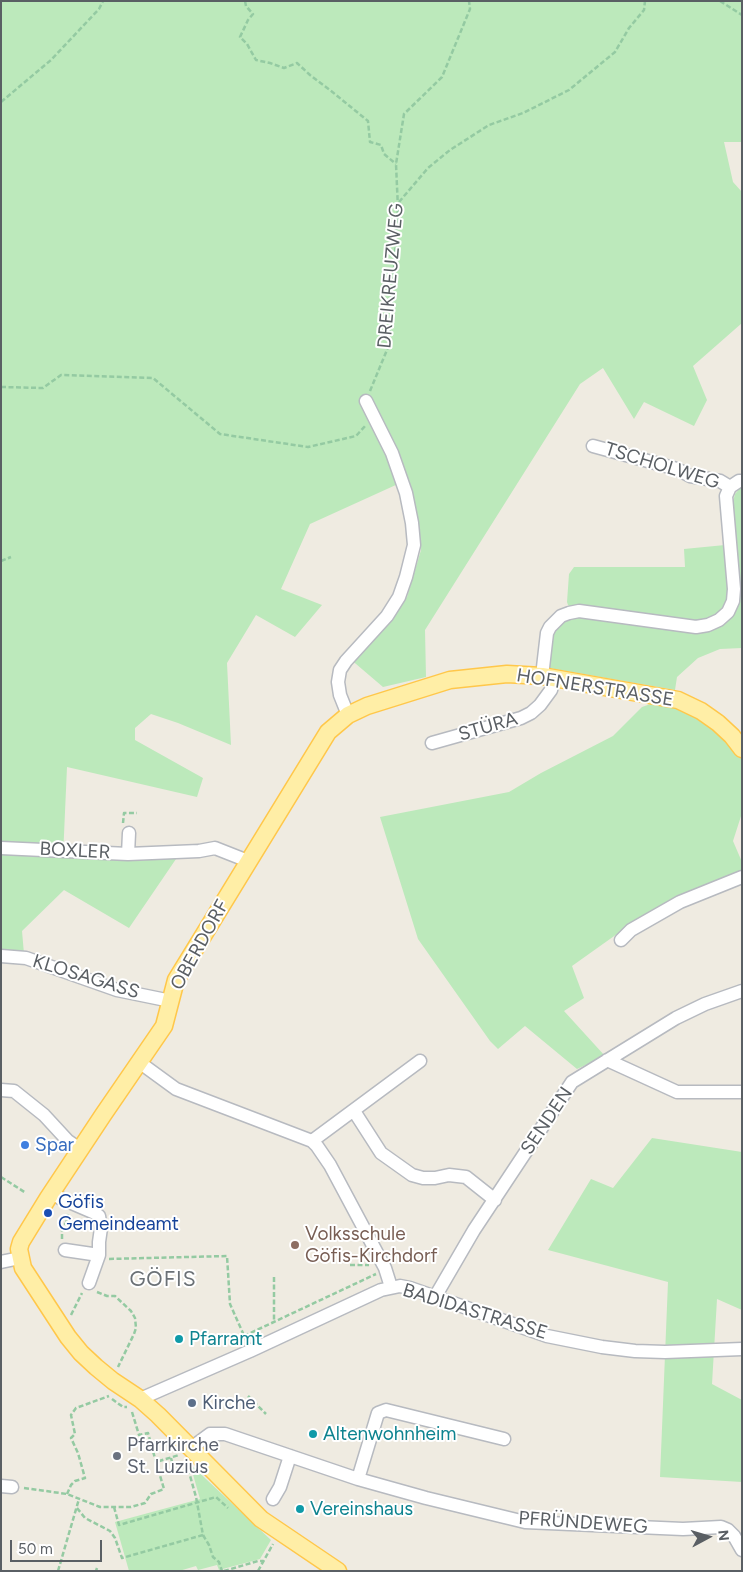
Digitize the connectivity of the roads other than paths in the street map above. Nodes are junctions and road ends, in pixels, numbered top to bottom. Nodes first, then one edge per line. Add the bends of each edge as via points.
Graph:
1 (366, 401) road end
2 (593, 446) dead end
3 (742, 481) edge
4 (730, 487) junction
5 (548, 677) junction
6 (348, 715) junction
7 (432, 743) dead end
8 (742, 749) edge
9 (129, 834) dead end
10 (1, 848) edge
11 (128, 854) junction
12 (248, 861) junction
13 (742, 877) edge
14 (622, 940) dead end
15 (1, 956) edge
16 (742, 991) edge
17 (170, 1001) junction
18 (607, 1060) junction
19 (420, 1061) dead end
20 (139, 1062) junction
21 (1, 1090) edge
22 (742, 1092) edge
23 (354, 1110) junction
24 (312, 1141) junction
25 (81, 1150) junction
26 (52, 1192) junction
27 (495, 1200) junction
28 (63, 1245) road end
29 (99, 1255) junction
30 (20, 1258) junction
31 (1, 1262) edge
32 (89, 1283) road end
33 (391, 1287) junction
34 (435, 1297) junction
35 (742, 1349) edge
36 (136, 1404) junction
37 (504, 1439) dead end
38 (191, 1448) junction
39 (290, 1456) junction
40 (358, 1479) junction
41 (273, 1499) dead end
42 (742, 1550) edge
43 (338, 1571) edge

1 - 6 street via 392,453 406,493 414,545 399,598 340,670 340,695
2 - 4 street, TSCHOLWEG via 677,469 690,476 720,481
3 - 4 street
4 - 5 street, STÜRA via 726,496 734,589 728,612 719,620 696,627 580,611 569,613 561,616 548,633
5 - 6 main road, HOFNERSTRASSE via 507,674 450,680 366,706
5 - 7 street, STÜRA via 550,690 532,713
5 - 8 main road, HOFNERSTRASSE via 678,700 718,723
6 - 12 main road, OBERDORF via 328,732
9 - 11 street, BOXLER
10 - 11 street, BOXLER
11 - 12 street via 215,848
12 - 17 main road, OBERDORF via 176,980
13 - 14 street via 680,902 631,930
15 - 17 street, KLOSAGASS via 26,958 117,990
16 - 18 street, SENDEN via 676,1018
17 - 20 main road, OBERDORF via 164,1026
18 - 22 street via 677,1092
18 - 27 street, SENDEN via 572,1082
19 - 23 street
20 - 24 street via 176,1089
20 - 25 main road, OBERDORF
21 - 25 street via 14,1091
23 - 24 street
23 - 27 street via 381,1153 412,1175 423,1178 466,1177
24 - 33 street via 330,1166 385,1268
25 - 26 main road, OBERDORF
26 - 29 street via 99,1216
26 - 30 main road, OBERDORF via 21,1242
27 - 34 street, SENDEN
28 - 29 street
29 - 32 street
30 - 31 street
30 - 36 main road via 23,1268 81,1354
33 - 34 street, BADIDASTRASSE via 410,1288
33 - 36 street, BADIDASTRASSE
34 - 35 street, BADIDASTRASSE via 548,1336 602,1347 665,1352
36 - 38 main road
37 - 40 street via 386,1410 378,1413
38 - 39 street, PFRÜNDEWEG via 210,1434 225,1434
38 - 43 main road via 262,1518
39 - 40 street, PFRÜNDEWEG
39 - 41 street
40 - 42 street, PFRÜNDEWEG via 525,1522 682,1529 721,1527 734,1536

